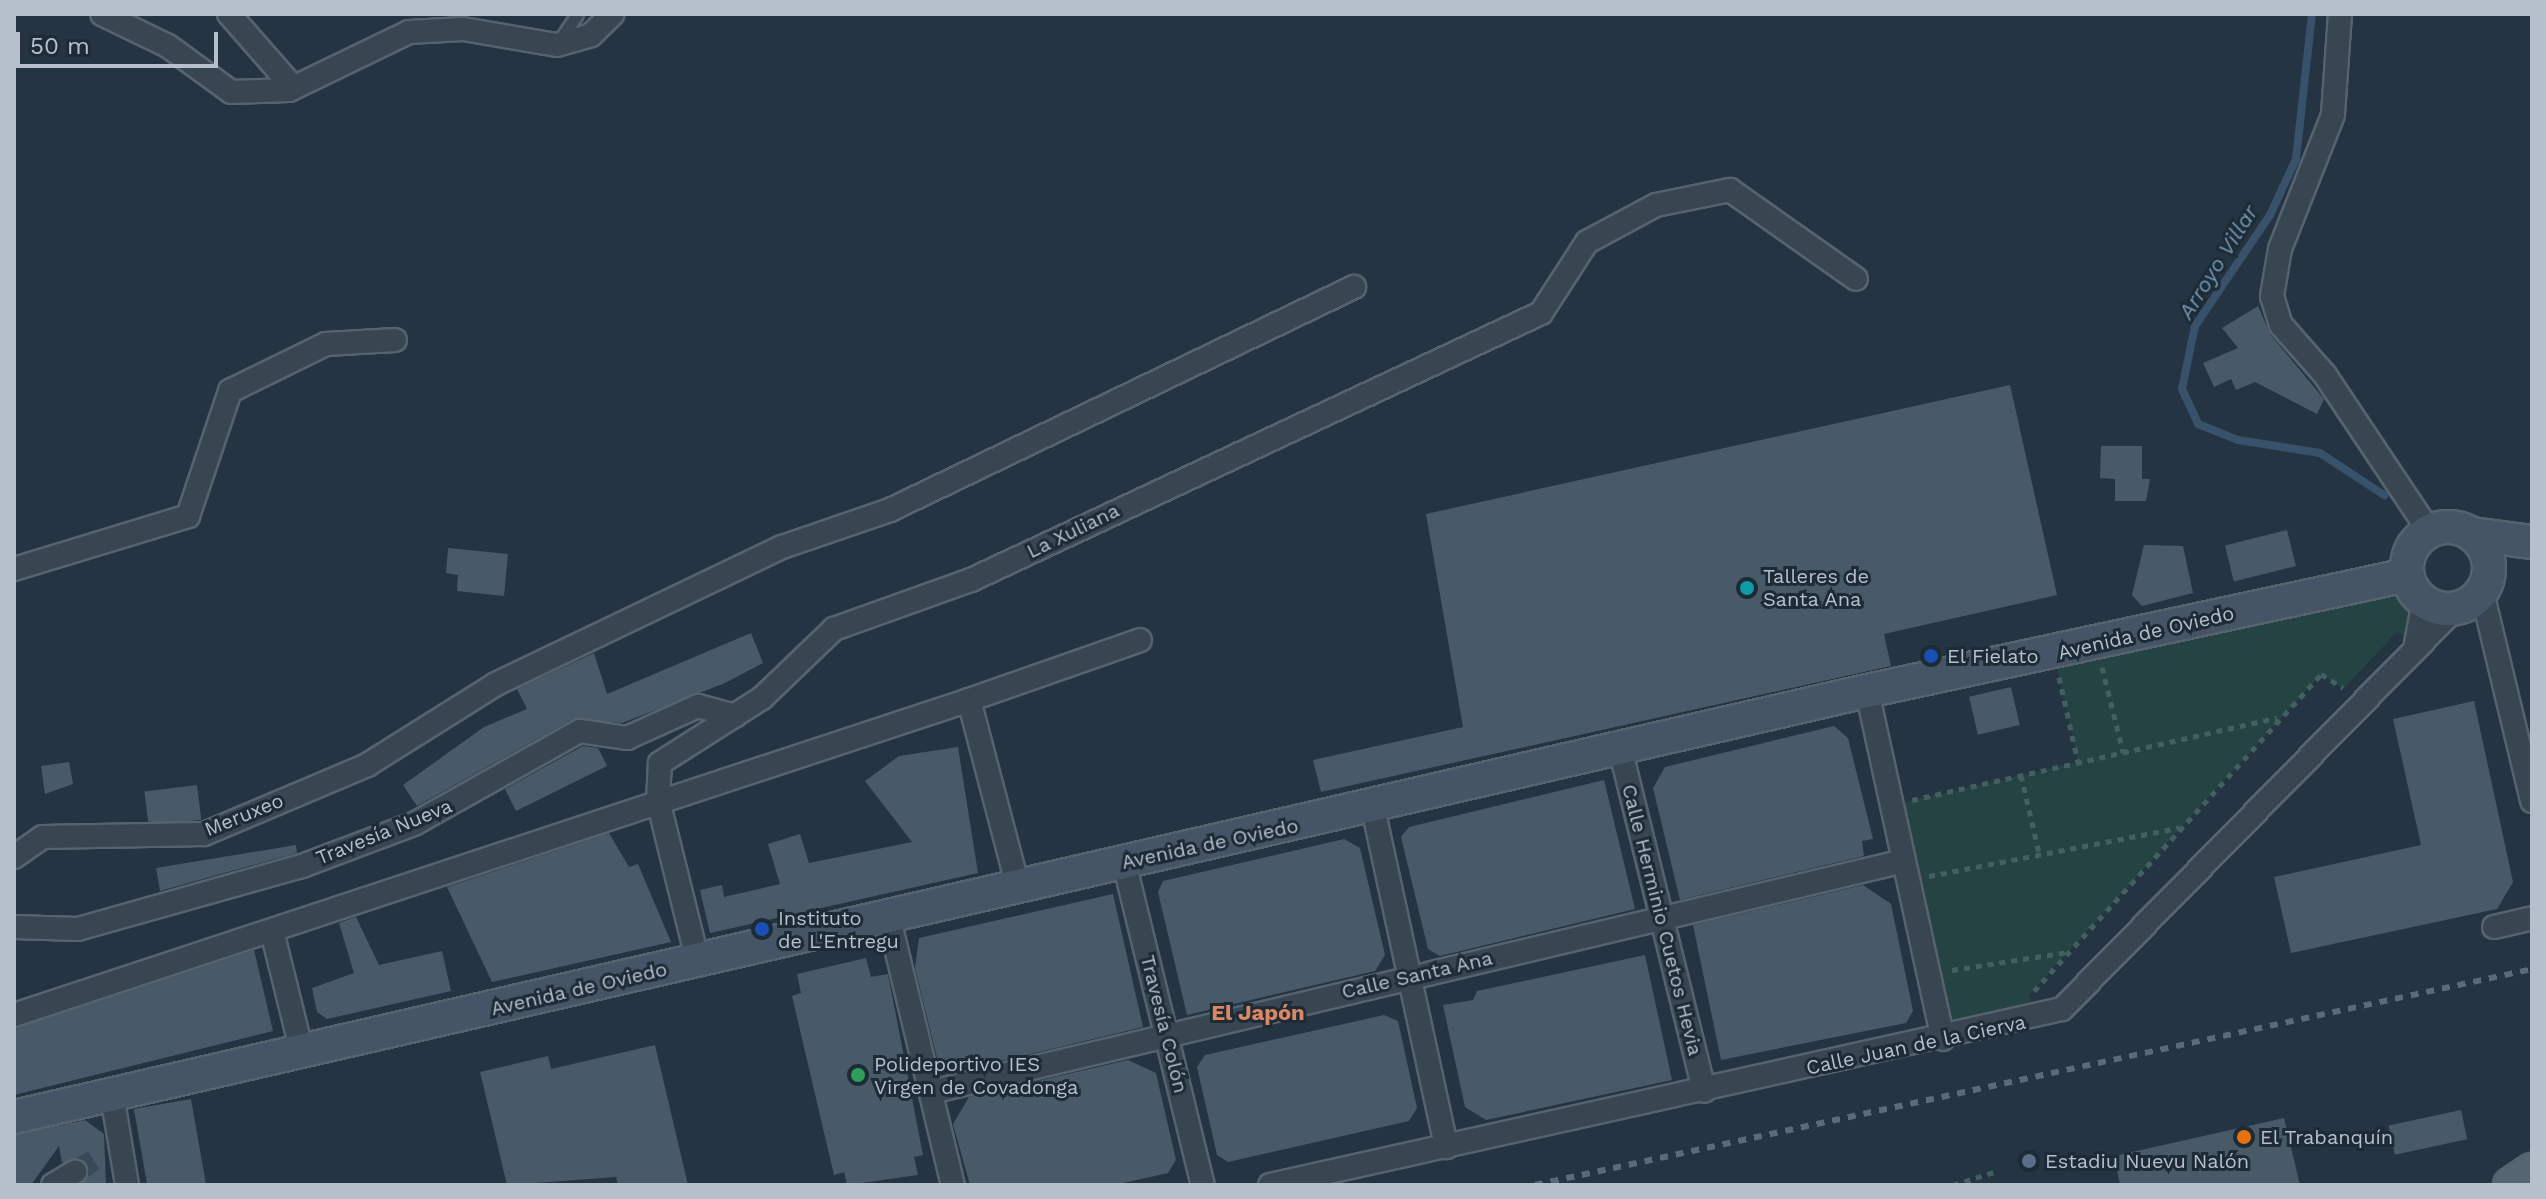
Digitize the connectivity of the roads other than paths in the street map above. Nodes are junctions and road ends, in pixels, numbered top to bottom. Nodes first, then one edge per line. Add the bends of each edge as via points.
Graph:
1 (102, 14) edge
2 (229, 14) edge
3 (577, 14) edge
4 (613, 14) edge
5 (2340, 14) edge
6 (557, 45) junction
7 (293, 87) junction
8 (1856, 279) dead end
9 (1354, 287) dead end
10 (395, 340) dead end
11 (2429, 531) junction
12 (2532, 542) edge
13 (2532, 554) edge
14 (2481, 562) junction
15 (14, 569) edge
16 (2429, 595) junction
17 (1140, 640) dead end
18 (2416, 643) junction
19 (1867, 691) junction
20 (969, 700) junction
21 (735, 716) junction
22 (1620, 748) junction
23 (658, 800) junction
24 (2532, 801) edge
25 (1373, 808) junction
26 (14, 857) edge
27 (1124, 862) junction
28 (1906, 871) junction
29 (1018, 887) junction
30 (1662, 918) junction
31 (2532, 918) edge
32 (889, 919) junction
33 (14, 927) edge
34 (2494, 927) dead end
35 (272, 931) junction
36 (698, 962) junction
37 (1410, 976) junction
38 (14, 1015) edge
39 (1167, 1035) junction
40 (1943, 1039) junction
41 (302, 1052) junction
42 (1704, 1091) junction
43 (931, 1092) junction
44 (112, 1095) junction
45 (14, 1117) edge
46 (1446, 1147) junction
47 (2532, 1171) edge
48 (75, 1172) tunnel mouth
49 (53, 1185) edge
50 (127, 1185) edge
51 (953, 1185) edge
52 (1203, 1185) edge
53 (1270, 1185) edge
54 (2511, 1185) edge

1 - 7 street via 168,46 231,92
2 - 7 street
3 - 6 lane
4 - 6 street via 591,35
5 - 11 street via 2333,115 2280,249 2272,296 2281,325 2325,375
6 - 7 street via 463,29 409,32
8 - 21 street, La Xuliana via 1730,190 1656,205 1587,242 1541,313 971,580 834,629
9 - 26 street, Meruxeo via 890,510 782,547 457,705 367,765 204,834 43,837
10 - 15 street via 326,344 230,391 188,516
11 - 14 street via 2450,527
11 - 16 street via 2411,550
12 - 14 street
13 - 14 street
14 - 16 street, Avenida de Oviedo
14 - 24 street
16 - 18 street
16 - 18 street, Calle Juan de la Cierva
16 - 19 street, Avenida de Oviedo via 2096,643
17 - 20 street
18 - 40 street, Calle Juan de la Cierva via 2062,1009 2044,1018
19 - 22 street, Avenida de Oviedo
19 - 28 street
20 - 23 street
20 - 29 street
21 - 23 street, La Xuliana via 660,763
21 - 33 street, Travesía Nueva via 698,706 627,738 580,731 414,824 302,866 78,929
22 - 25 street, Avenida de Oviedo
22 - 30 street, Calle Herminio Cuetos Hevia
23 - 35 street
23 - 36 street
25 - 27 street, Avenida de Oviedo
25 - 37 street
27 - 29 street, Avenida de Oviedo
27 - 39 street, Travesía Colón
28 - 30 street, Calle Santa Ana
28 - 40 street
29 - 32 street, Avenida de Oviedo
30 - 37 street, Calle Santa Ana
30 - 42 street, Calle Herminio Cuetos Hevia
31 - 34 street
32 - 36 street, Avenida de Oviedo
32 - 43 street
35 - 38 street
35 - 41 street
36 - 41 street, Avenida de Oviedo
37 - 39 street, Calle Santa Ana
37 - 46 street
39 - 43 street, Calle Santa Ana
39 - 52 street, Travesía Colón
40 - 42 street, Calle Juan de la Cierva
41 - 44 street, Avenida de Oviedo
42 - 46 street, Calle Juan de la Cierva
43 - 51 street
44 - 45 street, Avenida de Oviedo
44 - 50 street via 111,1150
46 - 53 street, Calle Juan de la Cierva
47 - 54 main road
48 - 49 street

